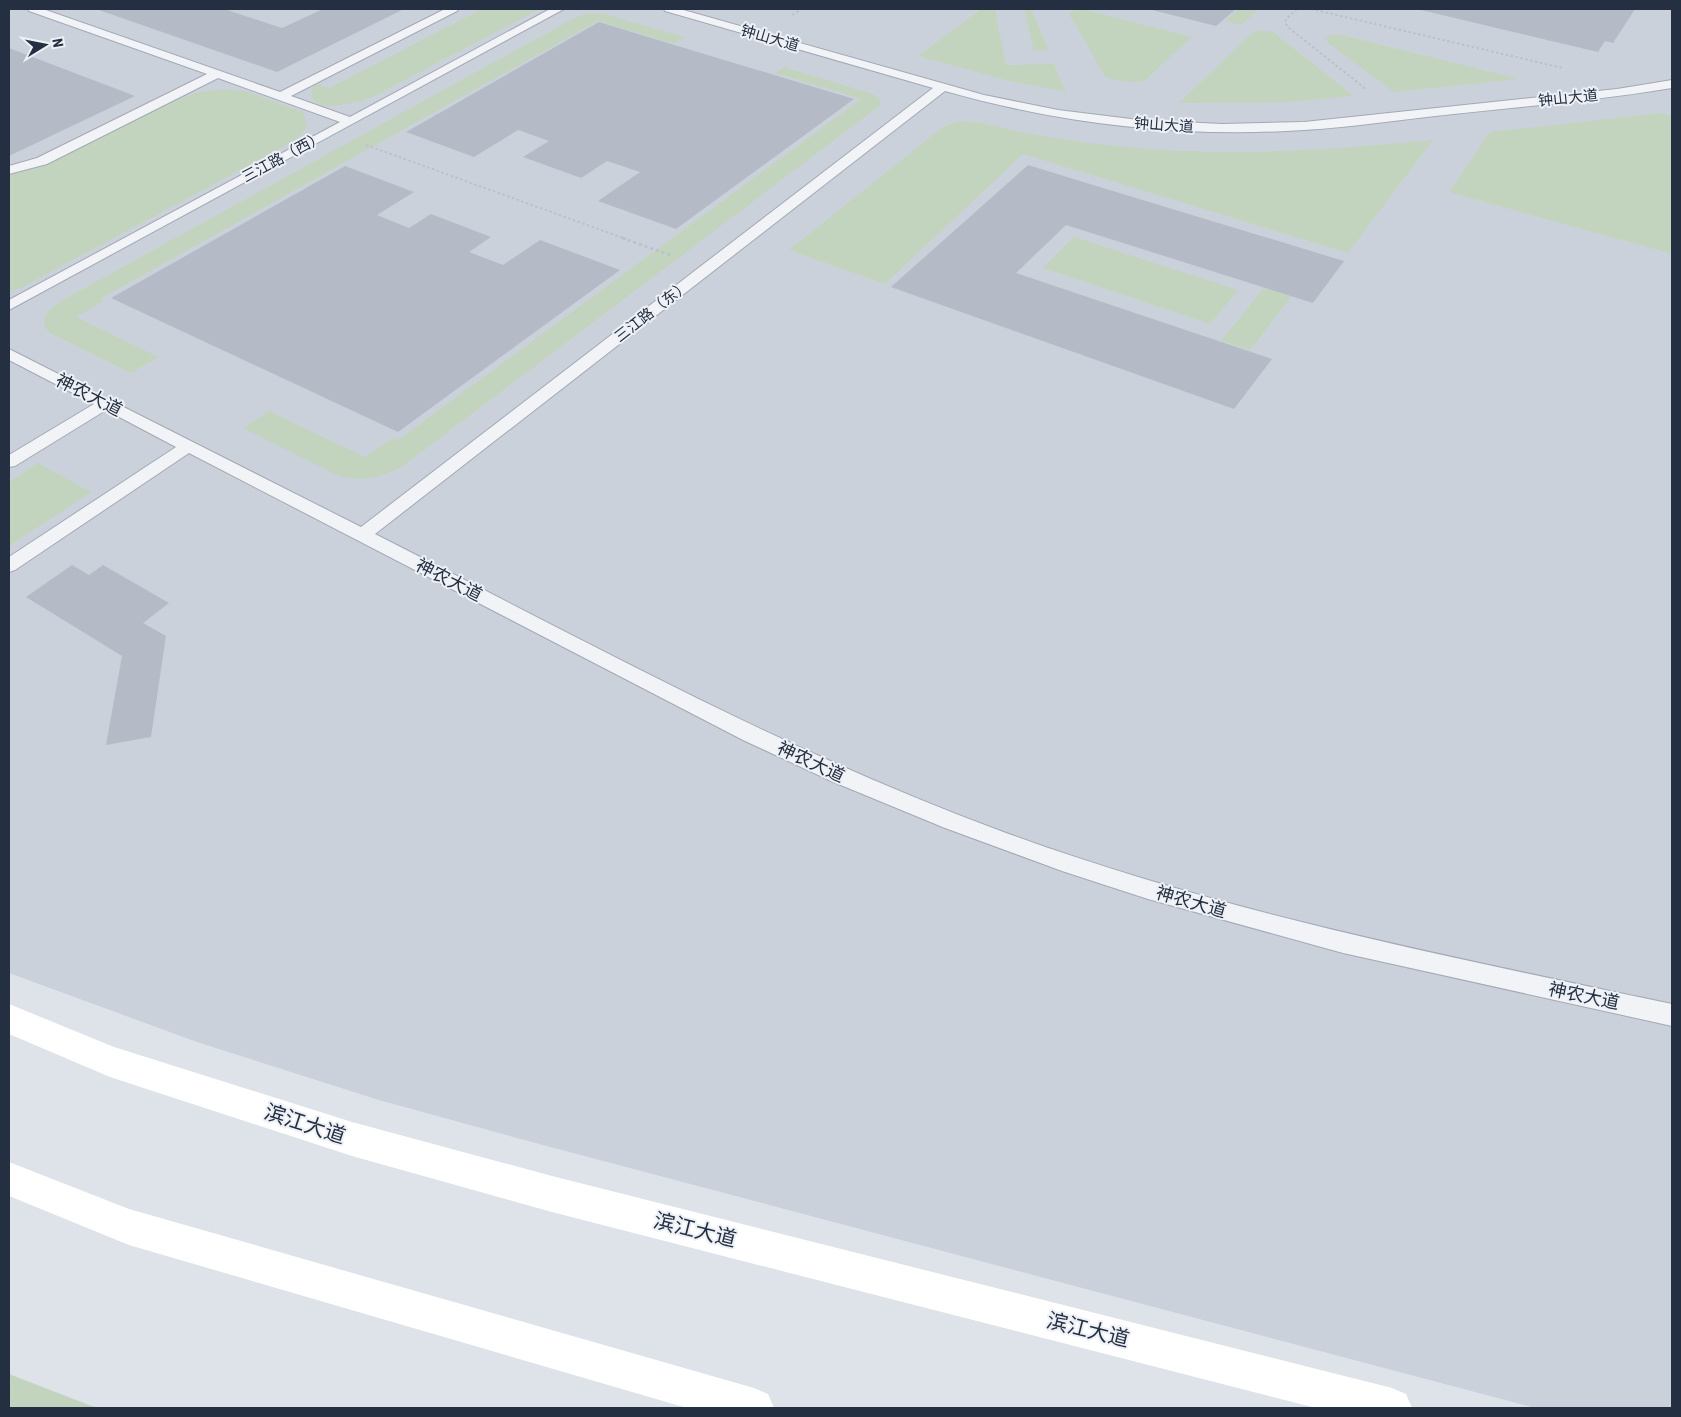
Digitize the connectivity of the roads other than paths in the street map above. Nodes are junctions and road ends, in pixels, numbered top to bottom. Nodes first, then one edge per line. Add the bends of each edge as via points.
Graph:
1 (33, 9) edge
2 (453, 9) edge
3 (558, 9) edge
4 (669, 9) edge
5 (217, 74) junction
6 (1672, 84) edge
7 (942, 88) junction
8 (280, 96) junction
9 (350, 121) junction
10 (9, 170) edge
11 (9, 306) edge
12 (9, 354) edge
13 (106, 404) junction
14 (189, 446) junction
15 (9, 462) edge
16 (362, 535) junction
17 (9, 566) edge
18 (1672, 1015) edge
19 (9, 1019) edge
20 (9, 1179) edge
21 (754, 1408) edge
22 (1392, 1408) edge

1 - 5 lane
2 - 8 lane
3 - 9 lane, 三江路（西）
4 - 7 lane, 钟山大道
5 - 8 lane
5 - 10 lane via 42,161
6 - 7 lane, 钟山大道 via 1617,93 1263,128 1173,126 1058,114
7 - 16 lane, 三江路（东）
8 - 9 lane
9 - 11 lane, 三江路（西）
12 - 13 lane, 神农大道
13 - 14 lane, 神农大道
13 - 15 lane
14 - 16 lane, 神农大道
14 - 17 lane
16 - 18 lane, 神农大道 via 834,773 1037,854 1267,924 1411,959
19 - 22 main road, 滨江大道 via 110,1061 352,1139 562,1197
20 - 21 main road via 129,1227

